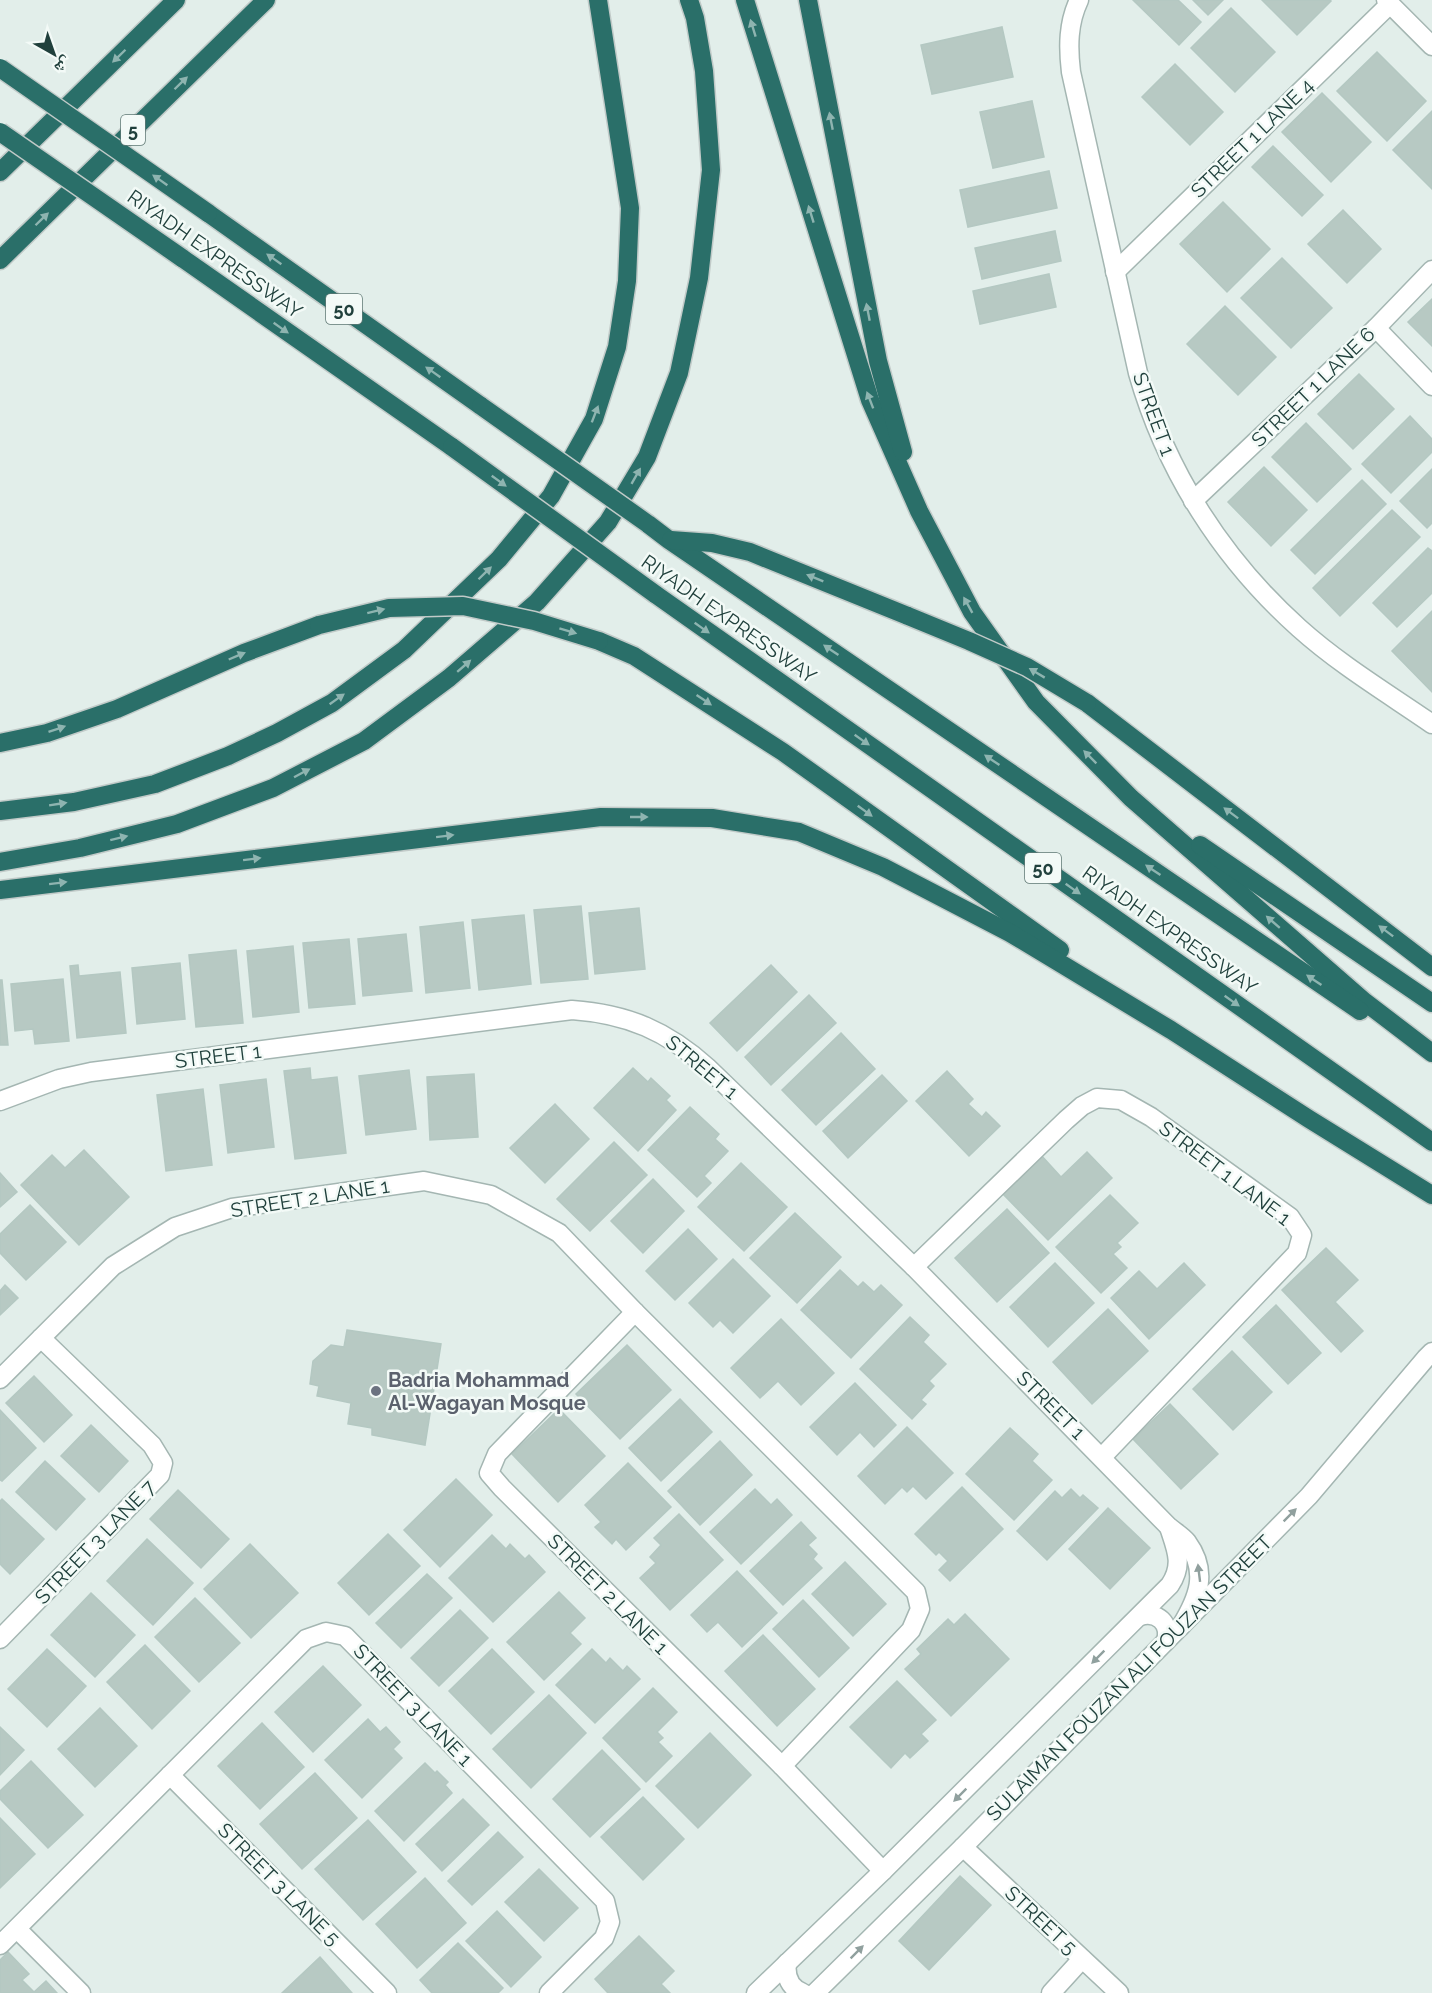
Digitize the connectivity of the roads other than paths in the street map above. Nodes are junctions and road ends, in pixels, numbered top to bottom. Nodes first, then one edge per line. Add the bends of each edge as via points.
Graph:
1 (176, 0) edge
2 (266, 0) edge
3 (598, 0) edge
4 (689, 0) edge
5 (745, 0) edge
6 (808, 0) edge
7 (1079, 0) edge
8 (1388, 2) edge
9 (1432, 46) edge
10 (0, 68) edge
11 (0, 132) edge
12 (0, 172) edge
13 (0, 260) edge
14 (1432, 270) edge
15 (1114, 272) junction
16 (1376, 328) junction
17 (1432, 386) edge
18 (1193, 501) junction
19 (919, 511) junction
20 (669, 540) junction
21 (1432, 724) edge
22 (0, 743) edge
23 (1131, 798) junction
24 (0, 811) edge
25 (0, 862) edge
26 (0, 890) edge
27 (1432, 967) edge
28 (1432, 1003) edge
29 (1171, 1030) junction
30 (1432, 1053) edge
31 (1432, 1060) edge
32 (0, 1101) edge
33 (1432, 1142) edge
34 (1432, 1195) edge
35 (914, 1267) junction
36 (635, 1312) junction
37 (41, 1338) junction
38 (1432, 1352) edge
39 (0, 1379) edge
40 (1102, 1457) junction
41 (1169, 1527) junction
42 (1140, 1616) junction
43 (1181, 1626) junction
44 (0, 1639) edge
45 (1166, 1641) junction
46 (782, 1766) junction
47 (170, 1775) junction
48 (963, 1847) junction
49 (883, 1871) junction
50 (17, 1929) junction
51 (0, 1945) edge
52 (1082, 1959) junction
53 (787, 1963) junction
54 (81, 1993) edge
55 (387, 1993) edge
56 (549, 1993) edge
57 (756, 1993) edge
58 (803, 1993) edge
59 (815, 1993) edge
60 (1051, 1993) edge
61 (1119, 1993) edge

1 -> 12 highway
13 -> 2 highway, 5
24 -> 3 highway via 74,802 155,784 238,751 332,703 404,650 499,559 551,496 594,419 617,347 627,281 630,208
25 -> 4 highway via 80,848 177,824 273,788 363,741 449,678 537,602 609,522 647,457 679,373 699,278 711,170 704,71
19 -> 5 highway via 870,400
19 -> 6 highway via 878,361
7 - 15 street, STREET 1 via 1069,37 1071,72
8 - 9 street
8 - 15 street, STREET 1 LANE 4
20 -> 10 highway, RIYADH EXPRESSWAY / 50, bridge
11 -> 33 highway, RIYADH EXPRESSWAY / 50, bridge via 452,447 654,594
14 - 16 street, STREET 1 LANE 6
15 - 18 street, STREET 1 via 1148,407
16 - 17 street
16 - 18 street, STREET 1 LANE 6
18 - 21 street, STREET 1 via 1238,564 1299,628
23 -> 19 highway via 1036,702 972,612
27 -> 20 highway, bridge via 1087,703 1027,667 750,552 712,543
31 -> 20 highway, RIYADH EXPRESSWAY / 50
22 -> 29 highway, bridge via 47,733 117,708 319,625 389,608 463,606 534,621 634,656 783,752
23 - 28 highway
30 -> 23 highway via 1365,1002
26 -> 29 highway via 601,817 712,818 799,832 883,867 1010,933
29 - 34 highway
32 - 35 street, STREET 1 via 49,1082 91,1072 572,1010 611,1014 651,1028 691,1052
35 - 40 street, STREET 1
35 - 40 street, STREET 1 LANE 1 via 1065,1120 1097,1098 1121,1100 1151,1117 1290,1217 1302,1235 1297,1253
36 - 37 street, STREET 2 LANE 1 via 559,1233 491,1195 424,1181 232,1208 175,1227 113,1266
36 - 46 street, STREET 2 LANE 1 via 916,1593 920,1610 911,1630
36 - 46 street, STREET 2 LANE 1 via 497,1454 489,1473
37 - 39 street, STREET 2 LANE 1
37 - 44 street, STREET 3 LANE 7 via 152,1445 162,1463 160,1475
43 -> 38 street, SULAIMAN FOUZAN ALI FOUZAN STREET via 1309,1496
40 - 41 street, STREET 1
41 - 42 street, STREET 1 via 1177,1574
43 -> 41 street, STREET 1 via 1194,1605 1200,1583 1197,1561 1186,1541
42 - 45 street via 1153,1615 1164,1622
42 -> 49 street, SULAIMAN FOUZAN ALI FOUZAN STREET
43 - 45 street, SULAIMAN FOUZAN ALI FOUZAN STREET
45 - 48 street, SULAIMAN FOUZAN ALI FOUZAN STREET
46 - 49 street, STREET 2 LANE 1
47 - 50 street, STREET 3 LANE 1
47 - 55 street, STREET 3 LANE 5
47 - 56 street, STREET 3 LANE 1 via 306,1639 327,1632 345,1636 604,1900 610,1922 604,1938
48 - 52 street, STREET 5
59 -> 48 street, SULAIMAN FOUZAN ALI FOUZAN STREET
49 - 53 street, SULAIMAN FOUZAN ALI FOUZAN STREET
50 - 51 street, STREET 3 LANE 1
50 - 54 street
52 - 60 street
52 - 61 street, STREET 5
53 - 57 street, SULAIMAN FOUZAN ALI FOUZAN STREET
53 - 58 street via 788,1979

